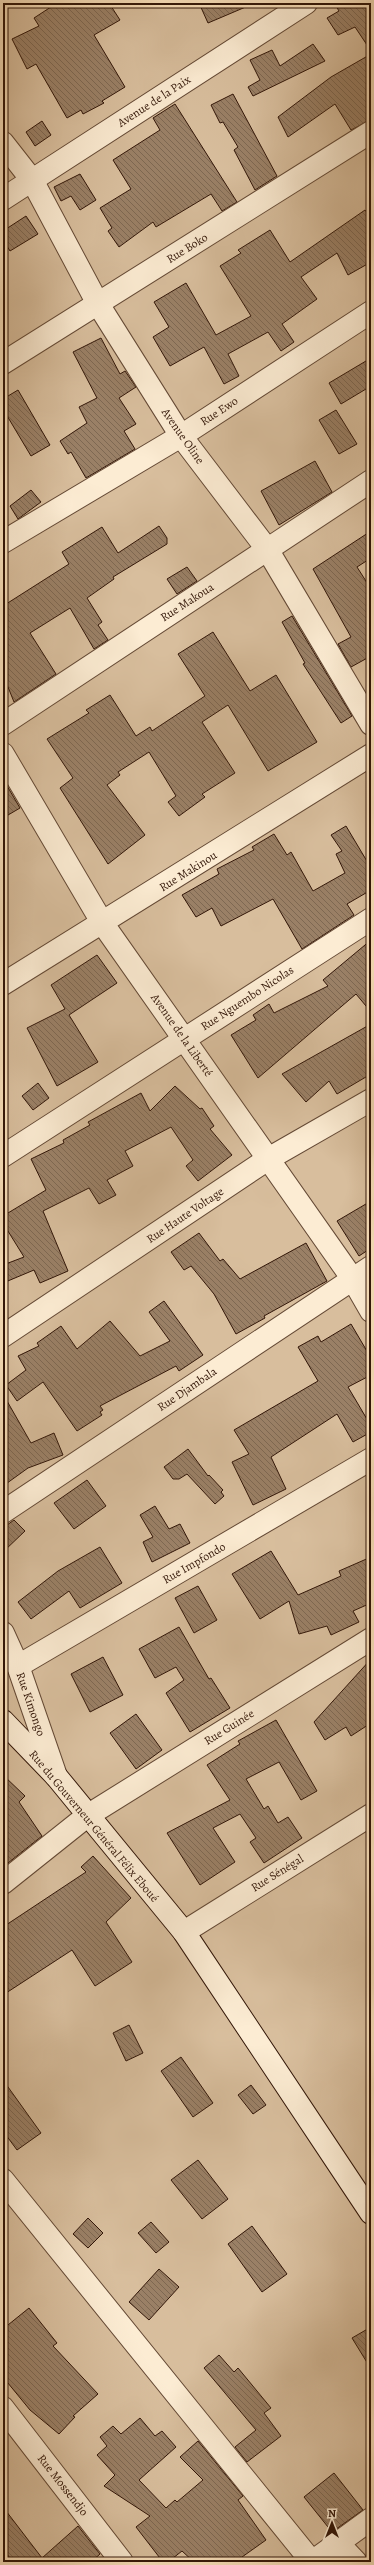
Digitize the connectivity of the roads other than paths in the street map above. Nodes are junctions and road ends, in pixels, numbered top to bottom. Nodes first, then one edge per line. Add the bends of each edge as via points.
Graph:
1 (306, 3) edge
2 (371, 132) edge
3 (3, 143) edge
4 (32, 180) junction
5 (3, 199) edge
6 (98, 304) junction
7 (371, 312) edge
8 (3, 363) edge
9 (181, 436) junction
10 (371, 482) edge
11 (3, 542) edge
12 (267, 549) junction
13 (3, 724) edge
14 (371, 724) edge
15 (3, 754) edge
16 (371, 755) edge
17 (371, 919) edge
18 (103, 924) junction
19 (3, 984) edge
20 (184, 1038) junction
21 (371, 1100) edge
22 (3, 1156) edge
23 (268, 1159) junction
24 (371, 1267) edge
25 (352, 1278) junction
26 (371, 1311) edge
27 (3, 1336) edge
28 (371, 1459) edge
29 (3, 1512) edge
30 (3, 1633) edge
31 (371, 1639) edge
32 (18, 1666) junction
33 (3, 1721) edge
34 (56, 1776) junction
35 (371, 1815) edge
36 (87, 1816) junction
37 (3, 1882) edge
38 (184, 1932) junction
39 (3, 2180) edge
40 (371, 2213) edge
41 (3, 2408) edge
42 (371, 2519) edge
43 (338, 2543) junction
44 (122, 2562) edge
45 (312, 2562) edge
46 (356, 2562) edge

1 - 4 street, Avenue de la Paix
2 - 6 street, Rue Boko
3 - 4 street, Avenue Oline
4 - 5 street, Avenue de la Paix
4 - 6 street, Avenue Oline
6 - 8 street, Rue Boko
6 - 9 street, Avenue Oline
7 - 9 street, Rue Ewo
9 - 11 street, Rue Ewo
9 - 12 street, Avenue Oline
10 - 12 street, Rue Makoua
12 - 13 street, Rue Makoua
12 - 14 street, Avenue Oline
15 - 18 street, Avenue de la Liberté
16 - 18 street, Rue Makinou
17 - 20 street, Rue Nguembo Nicolas
18 - 19 street, Rue Makinou
18 - 20 street, Avenue de la Liberté
20 - 22 street, Rue Nguembo Nicolas
20 - 23 street, Avenue de la Liberté
21 - 23 street, Rue Haute Voltage
23 - 25 street, Avenue de la Liberté
23 - 27 street, Rue Haute Voltage
24 - 25 street, Rue Djambala
25 - 26 street, Avenue de la Liberté
25 - 29 street, Rue Djambala
28 - 32 street, Rue Impfondo
30 - 32 street, Rue Kimongo
31 - 36 street, Rue Guinée
32 - 34 street, Rue Kimongo
33 - 34 street, Rue du Gouverneur Général Félix Eboué
34 - 36 street, Rue du Gouverneur Général Félix Eboué
35 - 38 street, Rue Sénégal
36 - 37 street, Rue Guinée
36 - 38 street, Rue du Gouverneur Général Félix Eboué
38 - 40 street, Rue du Gouverneur Général Félix Eboué
39 - 45 street
41 - 44 street, Rue Mossendjo
42 - 43 street
43 - 45 street
43 - 46 street

